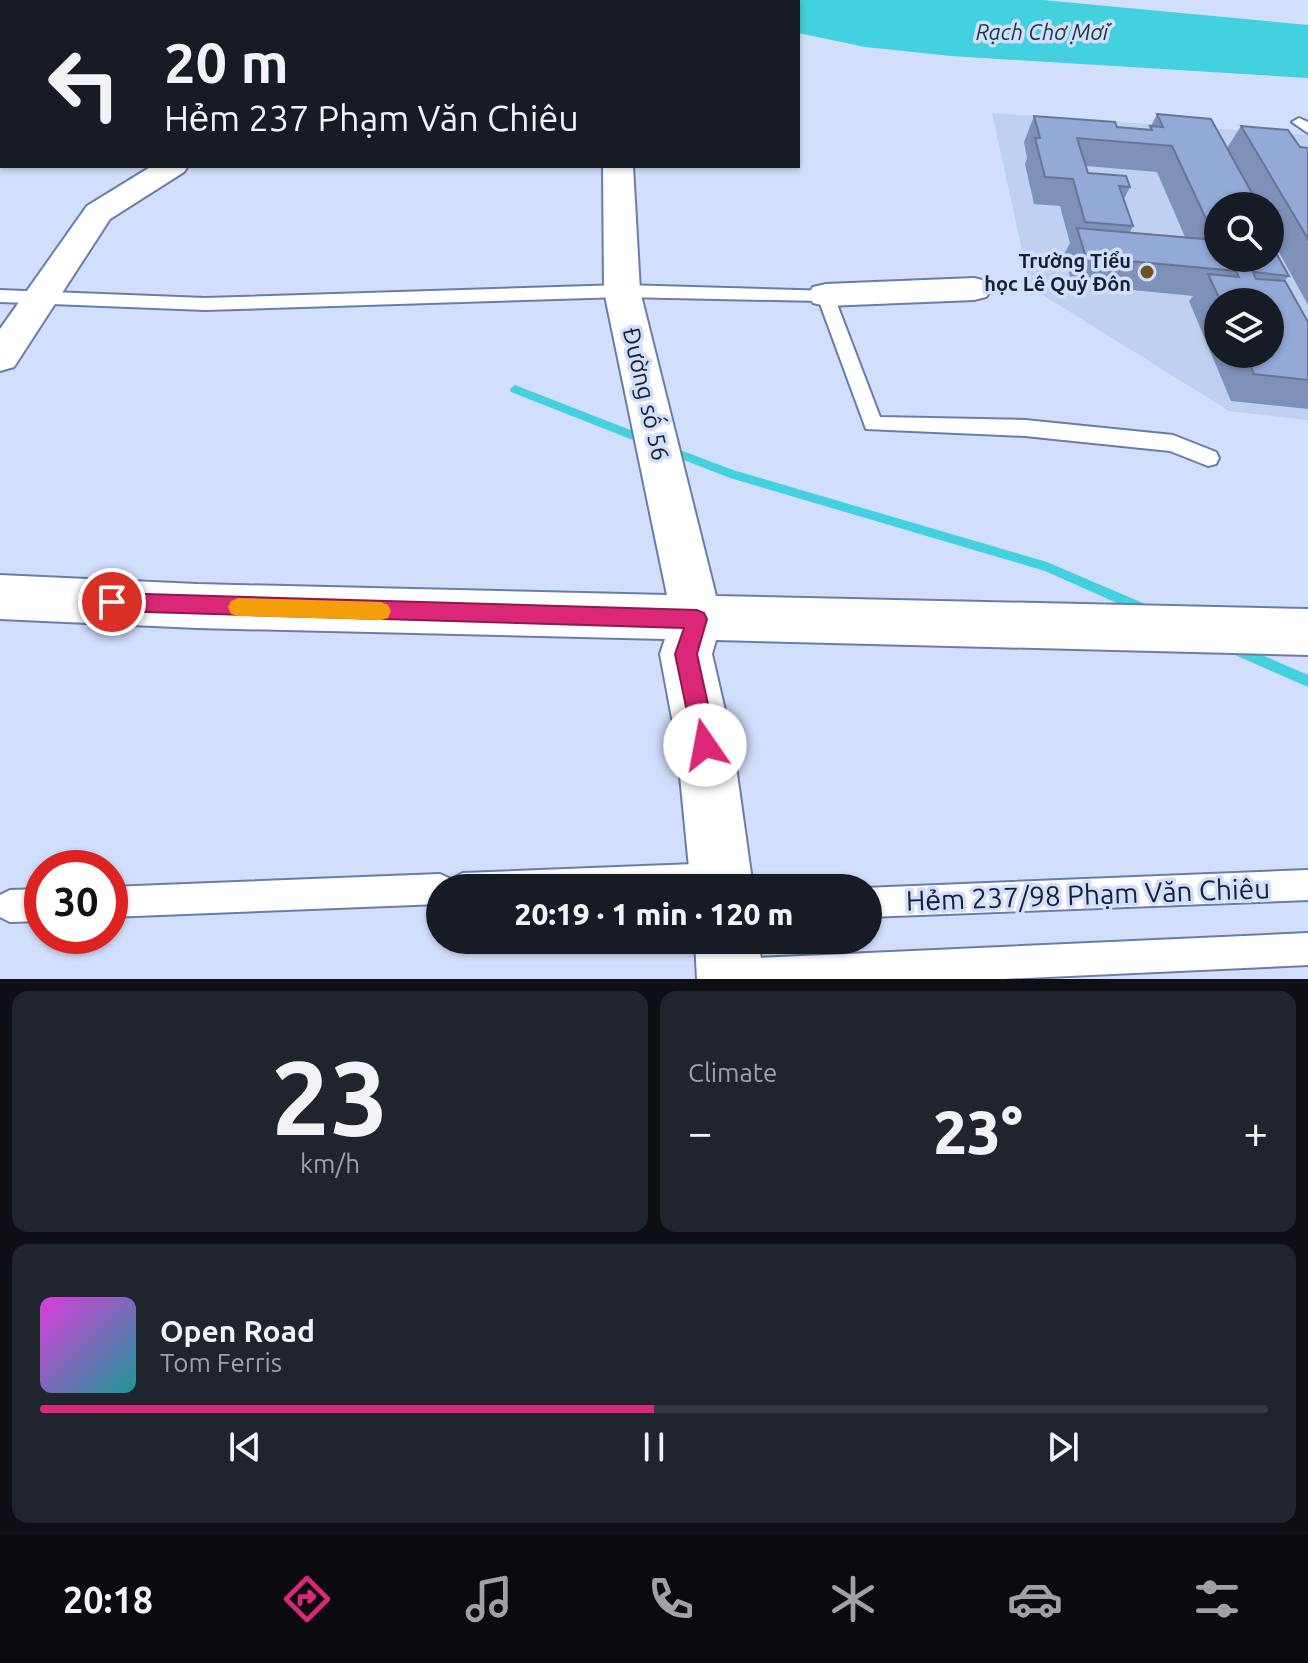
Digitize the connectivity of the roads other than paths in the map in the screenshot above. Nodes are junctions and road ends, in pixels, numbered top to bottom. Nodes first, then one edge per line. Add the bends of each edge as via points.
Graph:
1 (170, 168) edge
2 (618, 168) edge
3 (974, 289) dead end
4 (622, 291) junction
5 (826, 295) junction
6 (0, 296) edge
7 (42, 297) junction
8 (0, 358) edge
9 (1208, 458) dead end
10 (0, 597) edge
11 (697, 619) junction
12 (1308, 632) edge
13 (721, 874) edge
14 (1308, 885) edge
15 (426, 890) edge
16 (128, 901) edge
17 (882, 901) edge
18 (10, 906) dead end
19 (24, 906) edge
20 (1308, 949) edge
21 (729, 965) edge

1 - 7 street via 98,213
2 - 4 street, Đường số 56
3 - 5 street
4 - 5 lane
4 - 7 lane via 205,304
4 - 11 street, Đường số 56
5 - 9 lane via 873,424 1025,428 1173,443
6 - 7 lane
7 - 8 street
10 - 11 street
11 - 12 street
11 - 13 street via 686,654 705,745
14 - 17 lane, Hẻm 237/98 Phạm Văn Chiêu
15 - 16 lane
18 - 19 lane
20 - 21 lane

